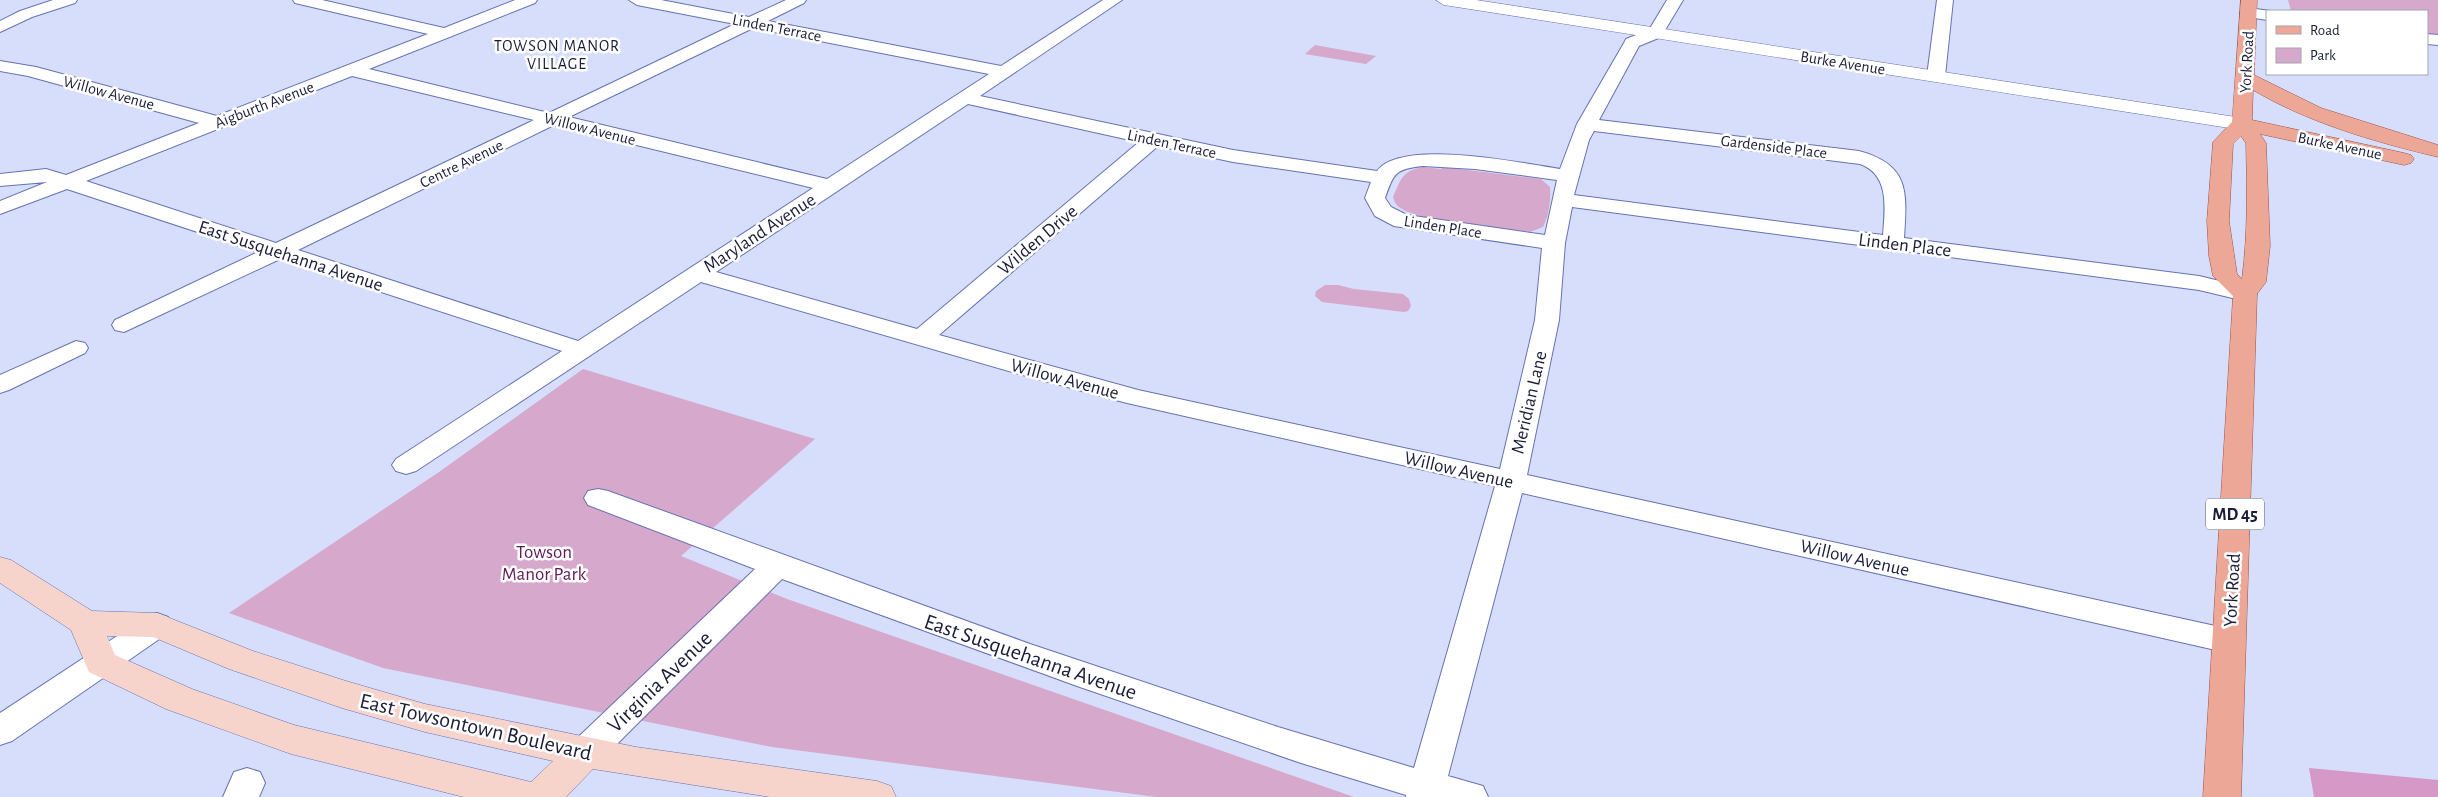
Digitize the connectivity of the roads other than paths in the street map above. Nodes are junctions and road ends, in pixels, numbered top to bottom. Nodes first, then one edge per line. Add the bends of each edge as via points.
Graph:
1 (69, 0) edge
2 (301, 0) edge
3 (529, 0) edge
4 (637, 0) edge
5 (798, 0) edge
6 (1114, 0) edge
7 (1447, 0) edge
8 (1675, 0) edge
9 (1945, 0) edge
10 (2249, 6) edge
11 (2266, 14) edge
12 (752, 22) junction
13 (0, 27) edge
14 (1622, 28) junction
15 (446, 32) junction
16 (1655, 33) junction
17 (1632, 44) junction
18 (0, 66) edge
19 (350, 70) junction
20 (1004, 72) junction
21 (1936, 76) junction
22 (2245, 77) junction
23 (964, 98) junction
24 (552, 119) junction
25 (217, 122) junction
26 (1586, 124) junction
27 (2242, 124) junction
28 (1154, 139) junction
29 (2438, 151) edge
30 (2438, 156) edge
31 (2438, 167) edge
32 (1383, 178) junction
33 (0, 180) edge
34 (67, 182) junction
35 (829, 186) junction
36 (1566, 188) junction
37 (0, 208) edge
38 (1554, 243) junction
39 (1893, 243) junction
40 (278, 251) junction
41 (696, 273) junction
42 (2244, 294) junction
43 (124, 325) dead end
44 (921, 338) junction
45 (76, 348) dead end
46 (579, 349) junction
47 (0, 385) edge
48 (406, 466) dead end
49 (1511, 481) junction
50 (598, 498) dead end
51 (778, 566) junction
52 (0, 568) edge
53 (86, 623) junction
54 (157, 626) junction
55 (2229, 641) junction
56 (101, 663) junction
57 (0, 731) edge
58 (585, 753) junction
59 (1425, 792) edge
60 (528, 797) edge
61 (541, 797) edge
62 (877, 797) edge
63 (1470, 797) edge
64 (2222, 797) edge

1 - 13 street via 26,14
2 - 15 street
3 - 15 street, Aigburth Avenue
4 - 12 street, Linden Terrace
5 - 12 street, Centre Avenue
6 - 20 street, Maryland Avenue
7 - 14 street, Burke Avenue
8 - 16 street
9 - 21 street
10 - 11 street
10 - 22 main road, York Road
12 - 20 street, Linden Terrace
12 - 24 street, Centre Avenue
14 - 16 street, Burke Avenue
14 - 17 street
15 - 19 street, Aigburth Avenue
16 - 17 street
16 - 21 street, Burke Avenue
17 - 26 street, Meridian Lane
18 - 25 street, Willow Avenue via 30,71
19 - 24 street, Willow Avenue
19 - 25 street, Aigburth Avenue
20 - 23 street, Maryland Avenue
21 - 27 street, Burke Avenue
22 - 27 main road, York Road
22 - 29 main road via 2274,96 2317,113
23 - 28 street, Linden Terrace
23 - 35 street, Maryland Avenue
24 - 35 street, Willow Avenue
24 - 40 street, Centre Avenue
25 - 34 street, Aigburth Avenue
26 - 36 street, Meridian Lane
26 - 39 street, Gardenside Place via 1852,155 1873,162 1888,173 1892,185
27 - 30 main road, Burke Avenue via 2301,128
27 - 31 main road, Burke Avenue
27 - 42 main road, York Road / MD 45 via 2256,143 2258,203 2254,282
27 - 42 main road via 2223,142 2218,221 2225,276
28 - 32 street, Linden Terrace via 1233,156
28 - 44 street, Wilden Drive
32 - 36 street, Linden Place via 1391,166 1410,160 1445,161
32 - 38 street, Linden Place via 1375,198 1383,211 1402,222
33 - 34 street, East Susquehanna Avenue via 46,174
34 - 37 street, Aigburth Avenue
34 - 40 street, East Susquehanna Avenue
35 - 41 street, Maryland Avenue
36 - 38 street, Meridian Lane
36 - 39 street, Linden Place
38 - 49 street, Meridian Lane via 1547,320
39 - 42 street, Linden Place via 2199,283
40 - 43 street, Centre Avenue
40 - 46 street, East Susquehanna Avenue
41 - 44 street, Willow Avenue
41 - 46 street, Maryland Avenue
42 - 55 main road, York Road / MD 45
44 - 49 street, Willow Avenue via 1136,397
45 - 47 street
46 - 48 street, Maryland Avenue
49 - 55 street, Willow Avenue
49 - 59 street, Meridian Lane
50 - 51 street, East Susquehanna Avenue
51 - 58 street, Virginia Avenue
51 - 59 street, East Susquehanna Avenue
52 - 53 main road
53 - 54 main road, East Towsontown Boulevard
53 - 56 main road
54 - 56 street
54 - 58 main road, East Towsontown Boulevard via 241,660 342,694 434,720
55 - 64 main road, York Road / MD 45
56 - 57 street
56 - 60 main road via 179,699 291,739
58 - 61 main road, Virginia Avenue
58 - 62 main road, East Towsontown Boulevard
59 - 63 street, East Susquehanna Avenue

